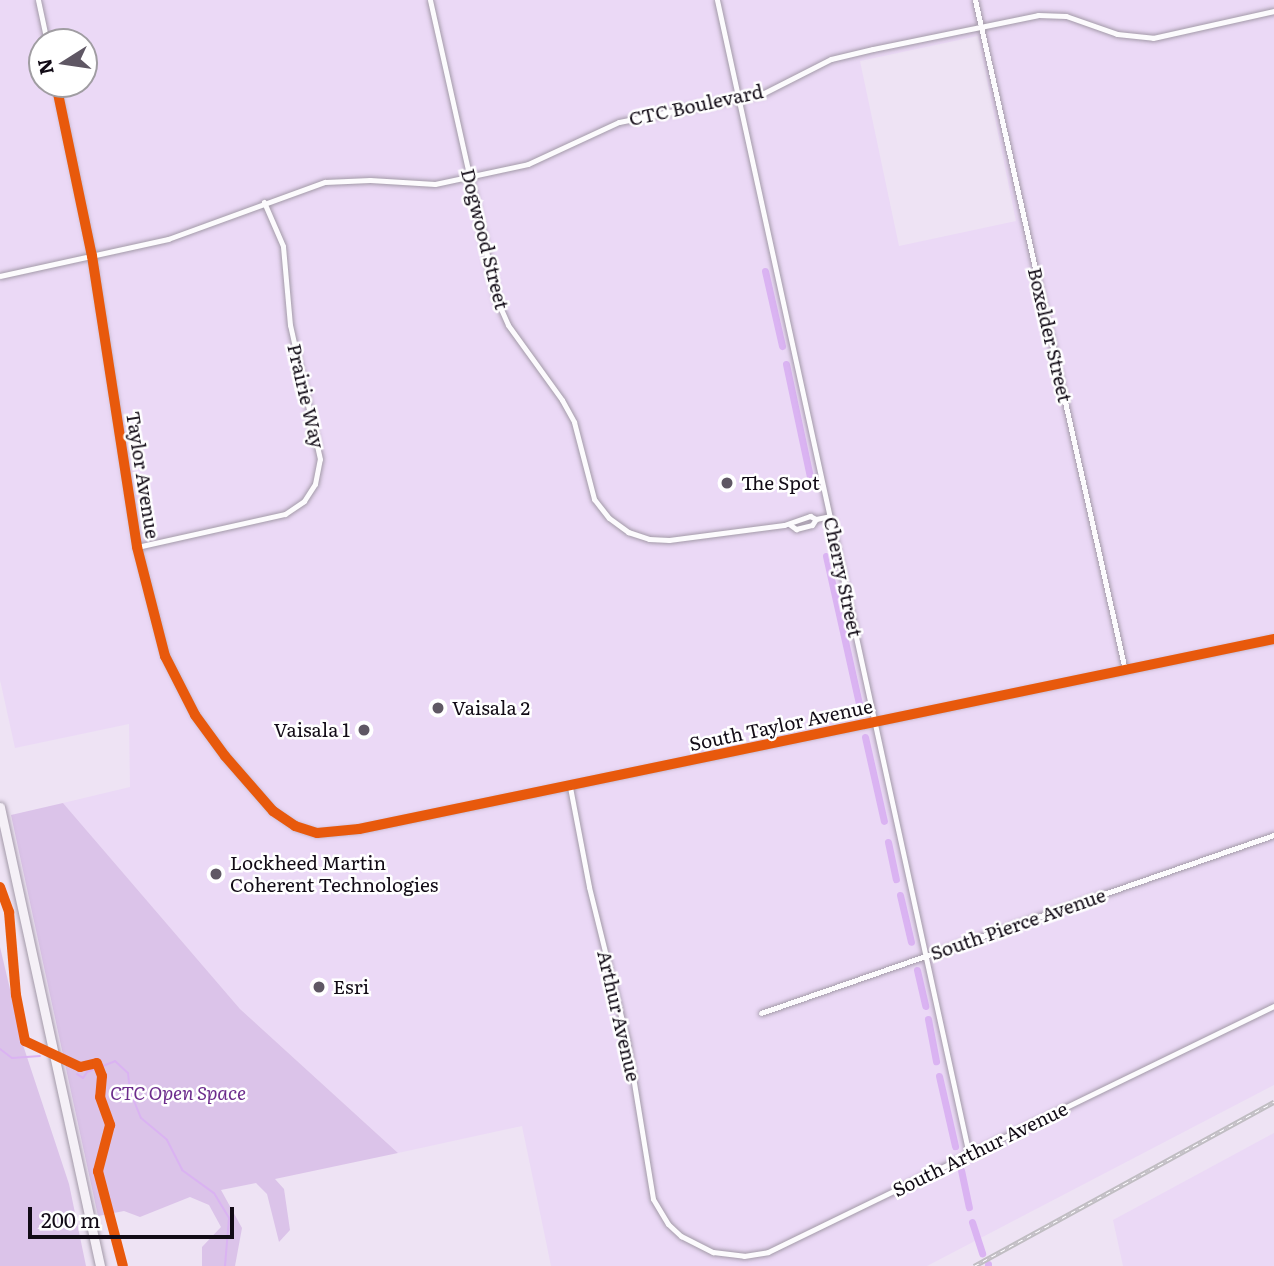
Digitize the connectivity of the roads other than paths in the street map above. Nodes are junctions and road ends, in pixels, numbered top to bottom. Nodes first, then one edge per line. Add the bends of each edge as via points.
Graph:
1 (38, 0) edge
2 (430, 0) edge
3 (717, 0) edge
4 (975, 0) edge
5 (1274, 11) edge
6 (981, 26) junction
7 (44, 28) edge
8 (59, 98) edge
9 (739, 98) junction
10 (469, 177) junction
11 (264, 202) junction
12 (92, 256) junction
13 (0, 275) edge
14 (830, 516) junction
15 (816, 519) junction
16 (789, 524) junction
17 (137, 547) junction
18 (1274, 639) edge
19 (1125, 670) junction
20 (874, 723) junction
21 (570, 787) junction
22 (0, 807) edge
23 (295, 826) joint
24 (1274, 835) edge
25 (925, 956) junction
26 (1274, 1006) edge
27 (761, 1013) dead end
28 (969, 1155) junction
29 (681, 1236) joint
30 (100, 1266) edge

1 - 7 street
2 - 10 street, Dogwood Street
3 - 9 street, Cherry Street
4 - 6 street, Boxelder Street
5 - 6 street, CTC Boulevard via 1153,38 1117,34 1066,16 1038,15
6 - 9 street, CTC Boulevard via 847,54 764,93
6 - 19 street, Boxelder Street
8 - 12 street, Taylor Avenue
9 - 10 street, CTC Boulevard via 619,122 535,163
9 - 14 street, Cherry Street
10 - 11 street, CTC Boulevard via 435,184 333,180
10 - 16 street, Dogwood Street via 500,307 574,422 594,499 609,518 628,532 669,540
11 - 12 street, CTC Boulevard via 190,233
11 - 17 street, Prairie Way via 283,246 290,325 320,459 315,484 304,501 285,514
12 - 13 street, CTC Boulevard
12 - 17 street, Taylor Avenue
14 - 15 street, Dogwood Street
14 - 20 street, Cherry Street
15 - 16 street, Dogwood Street via 810,516
15 - 16 street, Dogwood Street via 812,525 796,529
17 - 23 street, Taylor Avenue via 165,656 184,697 272,811
18 - 19 street, South Taylor Avenue
19 - 20 street, South Taylor Avenue
20 - 21 street, South Taylor Avenue
20 - 25 street, Cherry Street
21 - 23 street, South Taylor Avenue via 344,832 317,833
21 - 29 street, Arthur Avenue via 589,887 628,1040 648,1182 661,1214
22 - 30 main road
24 - 25 street, South Pierce Avenue
25 - 27 street, South Pierce Avenue
25 - 28 street, Cherry Street
26 - 28 street, South Arthur Avenue
28 - 29 street, South Arthur Avenue via 768,1252 730,1256

